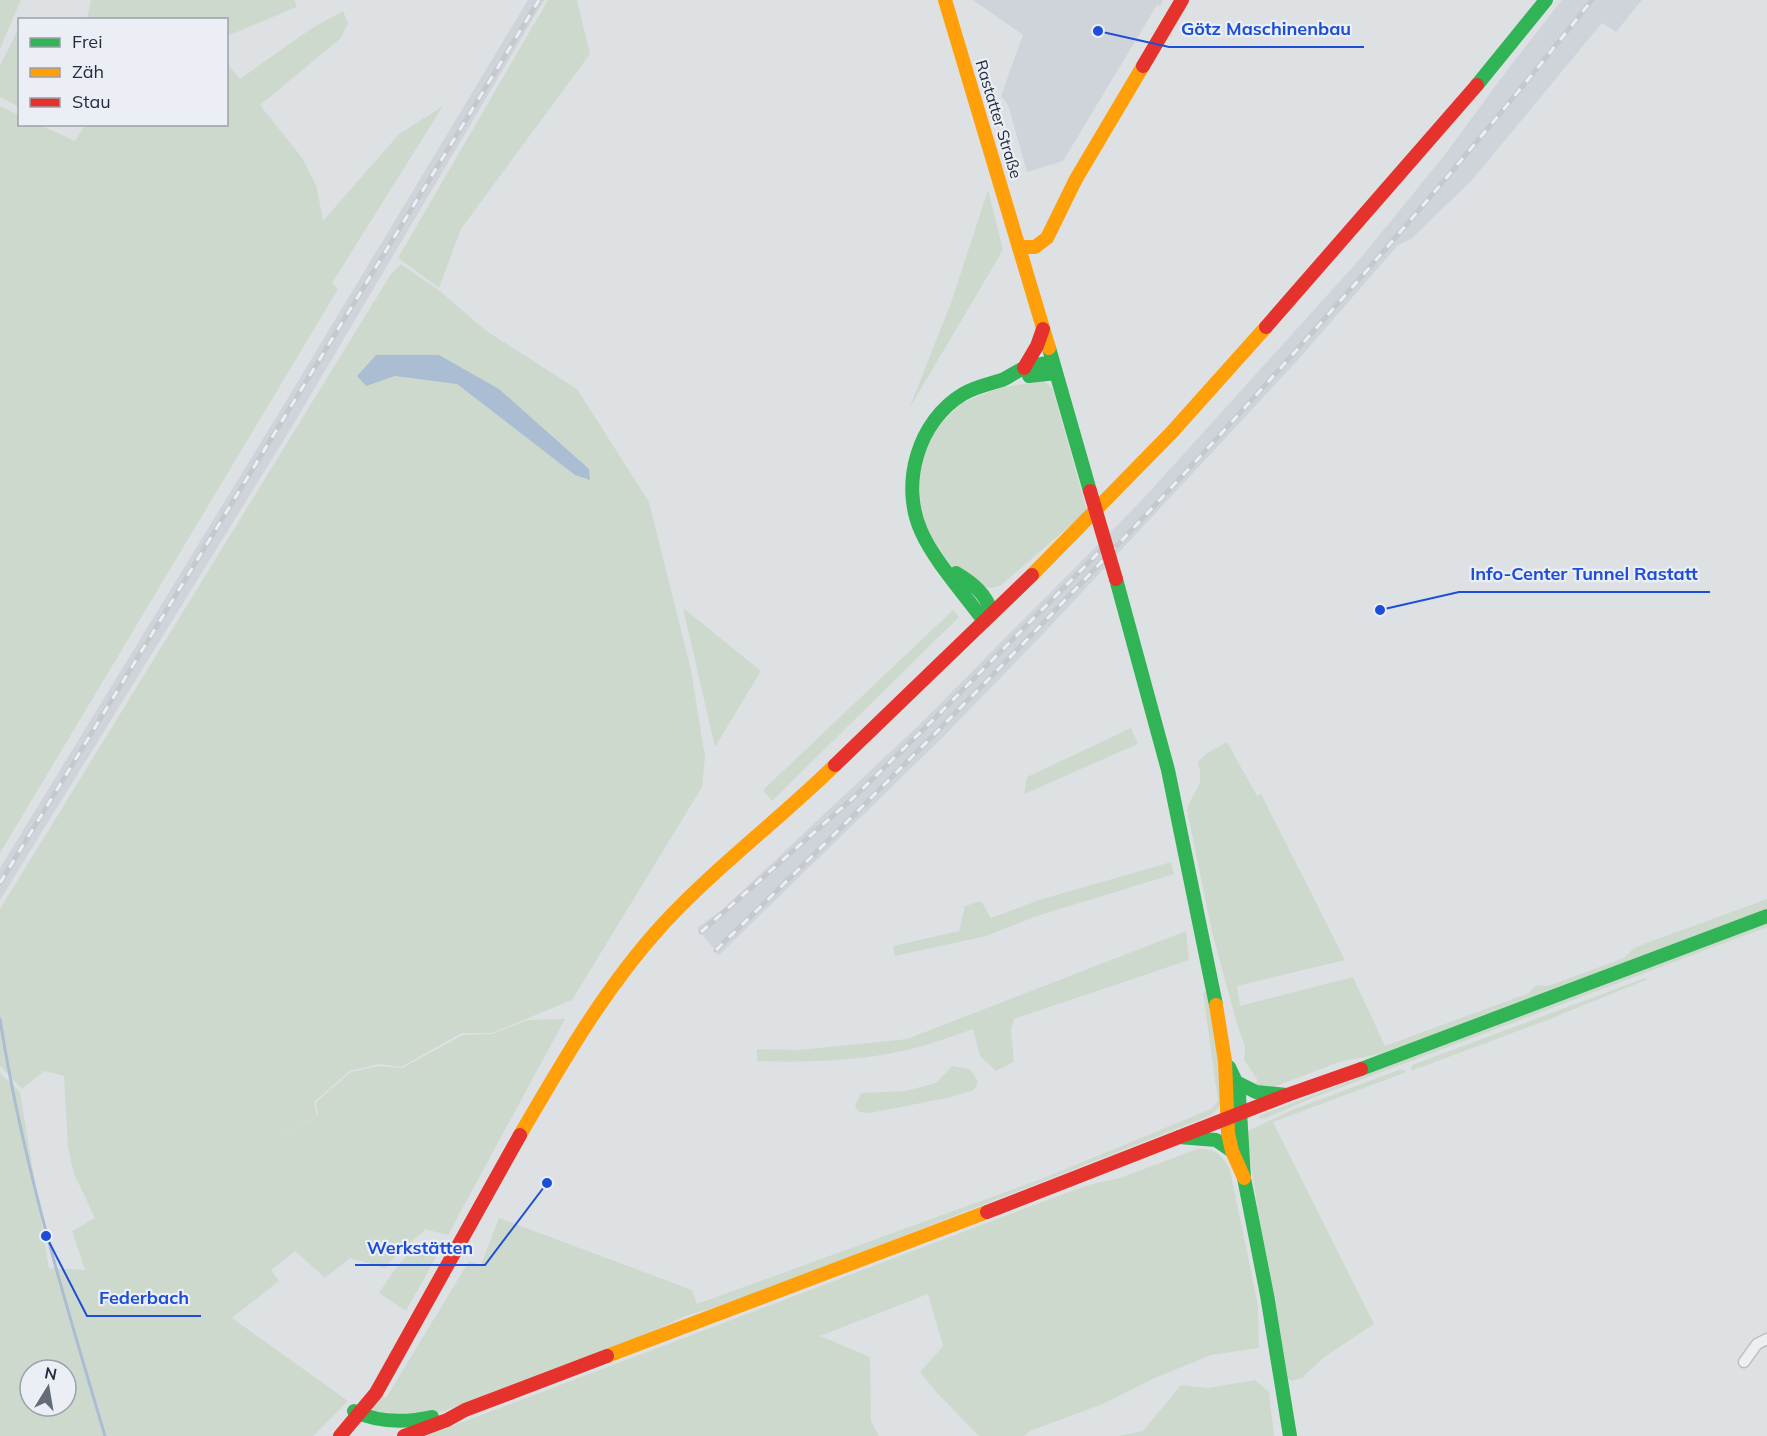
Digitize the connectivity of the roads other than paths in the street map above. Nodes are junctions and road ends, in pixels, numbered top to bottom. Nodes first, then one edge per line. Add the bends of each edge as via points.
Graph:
1 (945, 0) edge
2 (1182, 0) edge
3 (1546, 0) edge
4 (1020, 247) junction
5 (1043, 329) junction
6 (1055, 367) junction
7 (1024, 368) junction
8 (1004, 378) junction
9 (947, 568) junction
10 (1019, 587) junction
11 (978, 588) junction
12 (988, 617) junction
13 (1767, 916) edge
14 (1225, 1061) junction
15 (1236, 1082) junction
16 (1287, 1095) junction
17 (1240, 1113) junction
18 (1227, 1118) junction
19 (1179, 1137) junction
20 (1232, 1151) junction
21 (1244, 1178) junction
22 (1767, 1339) edge
23 (1744, 1362) dead end
24 (465, 1410) junction
25 (357, 1413) junction
26 (330, 1436) edge
27 (340, 1436) edge
28 (404, 1436) edge
29 (1290, 1436) edge

1 - 4 main road, Rastatter Straße
2 - 4 main road via 1076,179 1050,231
3 - 10 main road via 1479,83 1211,390
4 - 5 main road, Rastatter Straße
5 - 6 main road, Rastatter Straße
5 - 7 main road
6 - 7 main road
6 - 8 main road
6 - 14 main road, Rastatter Straße, bridge via 1168,770
7 - 8 main road
8 - 9 main road via 962,395 943,411 921,444 915,462 912,483 916,515 925,538
9 - 11 main road
9 - 12 main road
10 - 11 main road
10 - 12 main road
11 - 12 main road via 986,596
12 - 25 main road via 803,796 664,923 625,970 579,1035 376,1393
13 - 16 main road
14 - 15 main road
14 - 18 main road
15 - 16 main road via 1256,1092
15 - 17 main road
16 - 17 main road
17 - 18 main road
17 - 21 main road
18 - 19 main road
18 - 20 main road
19 - 20 main road via 1216,1140
19 - 24 main road
20 - 21 main road
21 - 29 main road
22 - 23 street via 1757,1344
24 - 25 main road via 402,1421
24 - 28 main road
25 - 26 main road
25 - 27 main road

